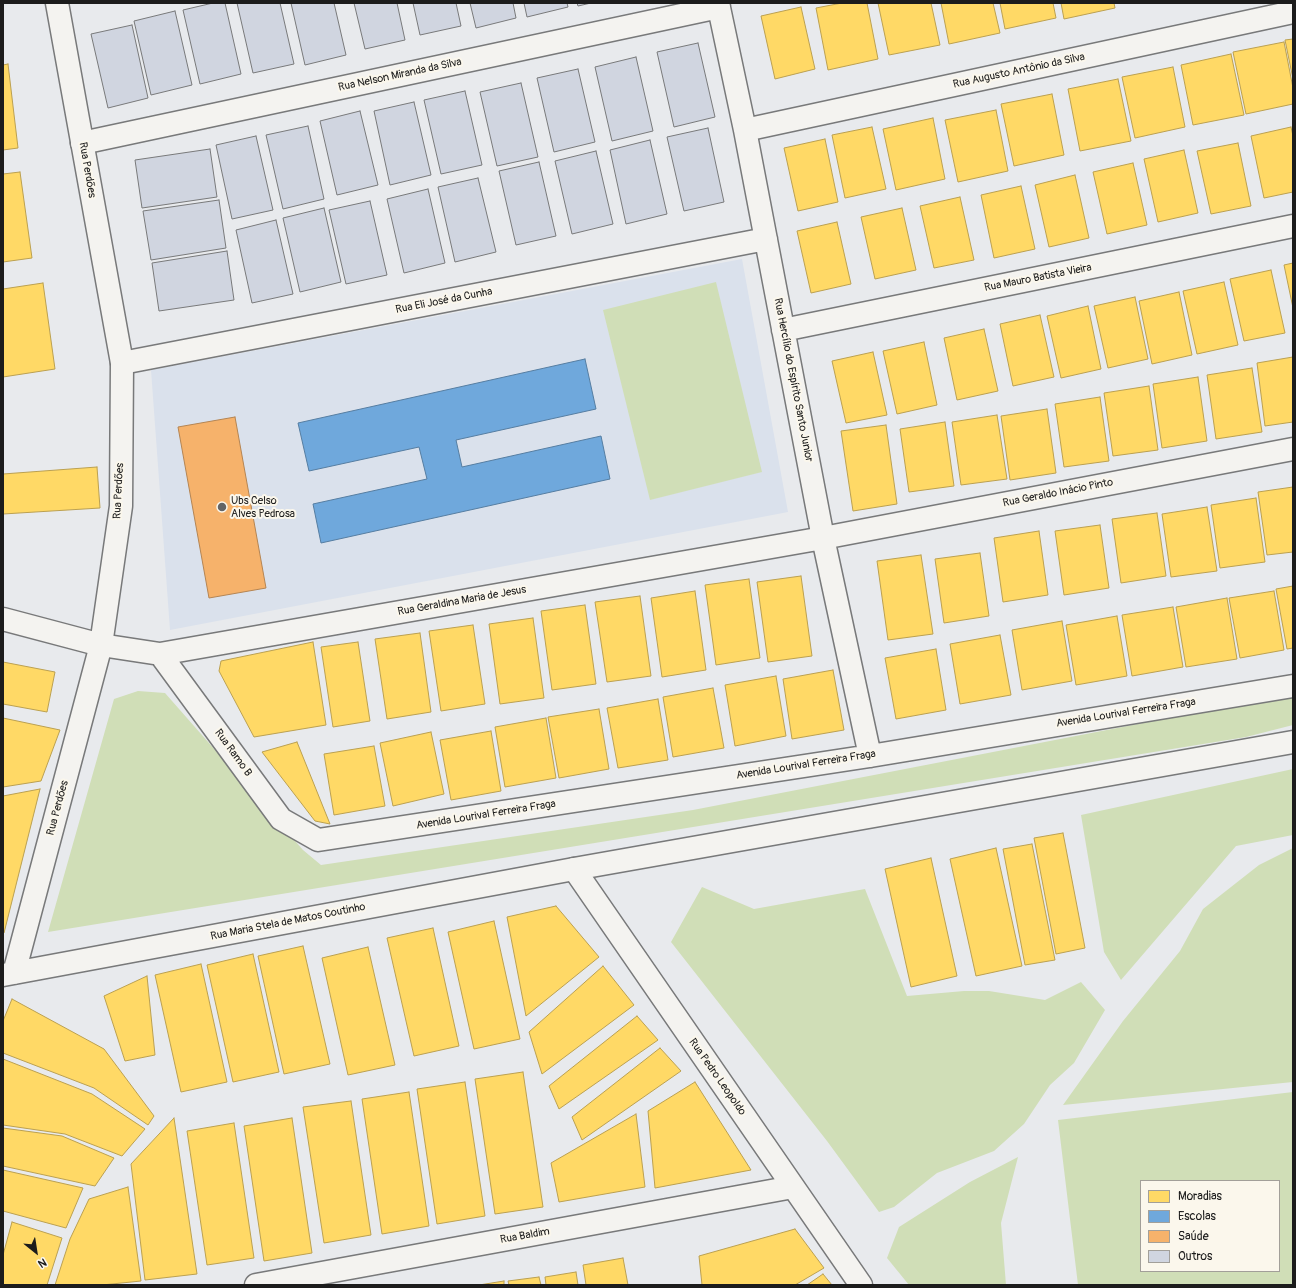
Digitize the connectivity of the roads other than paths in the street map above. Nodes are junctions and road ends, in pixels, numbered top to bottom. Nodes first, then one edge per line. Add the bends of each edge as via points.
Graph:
1 (56, 3) edge
2 (718, 5) edge
3 (1293, 12) edge
4 (745, 130) junction
5 (82, 143) junction
6 (1293, 226) edge
7 (766, 239) junction
8 (783, 330) junction
9 (122, 363) junction
10 (1293, 449) edge
11 (823, 538) junction
12 (3, 619) edge
13 (101, 646) junction
14 (160, 654) junction
15 (1293, 686) edge
16 (1293, 742) edge
17 (870, 756) junction
18 (318, 840) joint
19 (574, 869) junction
20 (9, 974) edge
21 (793, 1187) junction
22 (256, 1285) edge
23 (862, 1285) edge

1 - 5 street, Rua Perdões
2 - 4 street, Rua Hercílio do Espírito Santo Junior
2 - 5 street, Rua Nelson Miranda da Silva
3 - 4 street, Rua Augusto Antônio da Silva
4 - 7 street, Rua Hercílio do Espírito Santo Junior
5 - 9 street, Rua Perdões
6 - 8 street, Rua Mauro Batista Vieira
7 - 8 street, Rua Hercílio do Espírito Santo Junior
7 - 9 street, Rua Eli José da Cunha
8 - 11 street, Rua Hercílio do Espírito Santo Junior
9 - 13 street, Rua Perdões via 120,506
10 - 11 street, Rua Geraldo Inácio Pinto
11 - 14 street, Rua Geraldina Maria de Jesus
11 - 17 street, Rua Hercílio do Espírito Santo Junior
12 - 13 street, Rua Geraldina Maria de Jesus
13 - 14 street, Rua Geraldina Maria de Jesus
13 - 20 street, Rua Perdões
14 - 18 street, Rua Ramo B via 281,819
15 - 17 street, Avenida Lourival Ferreira Fraga
16 - 19 street
17 - 18 street, Avenida Lourival Ferreira Fraga
19 - 20 street, Rua Maria Stela de Matos Coutinho
19 - 21 street, Rua Pedro Leopoldo
21 - 22 street, Rua Baldim
21 - 23 street, Rua Pedro Leopoldo

